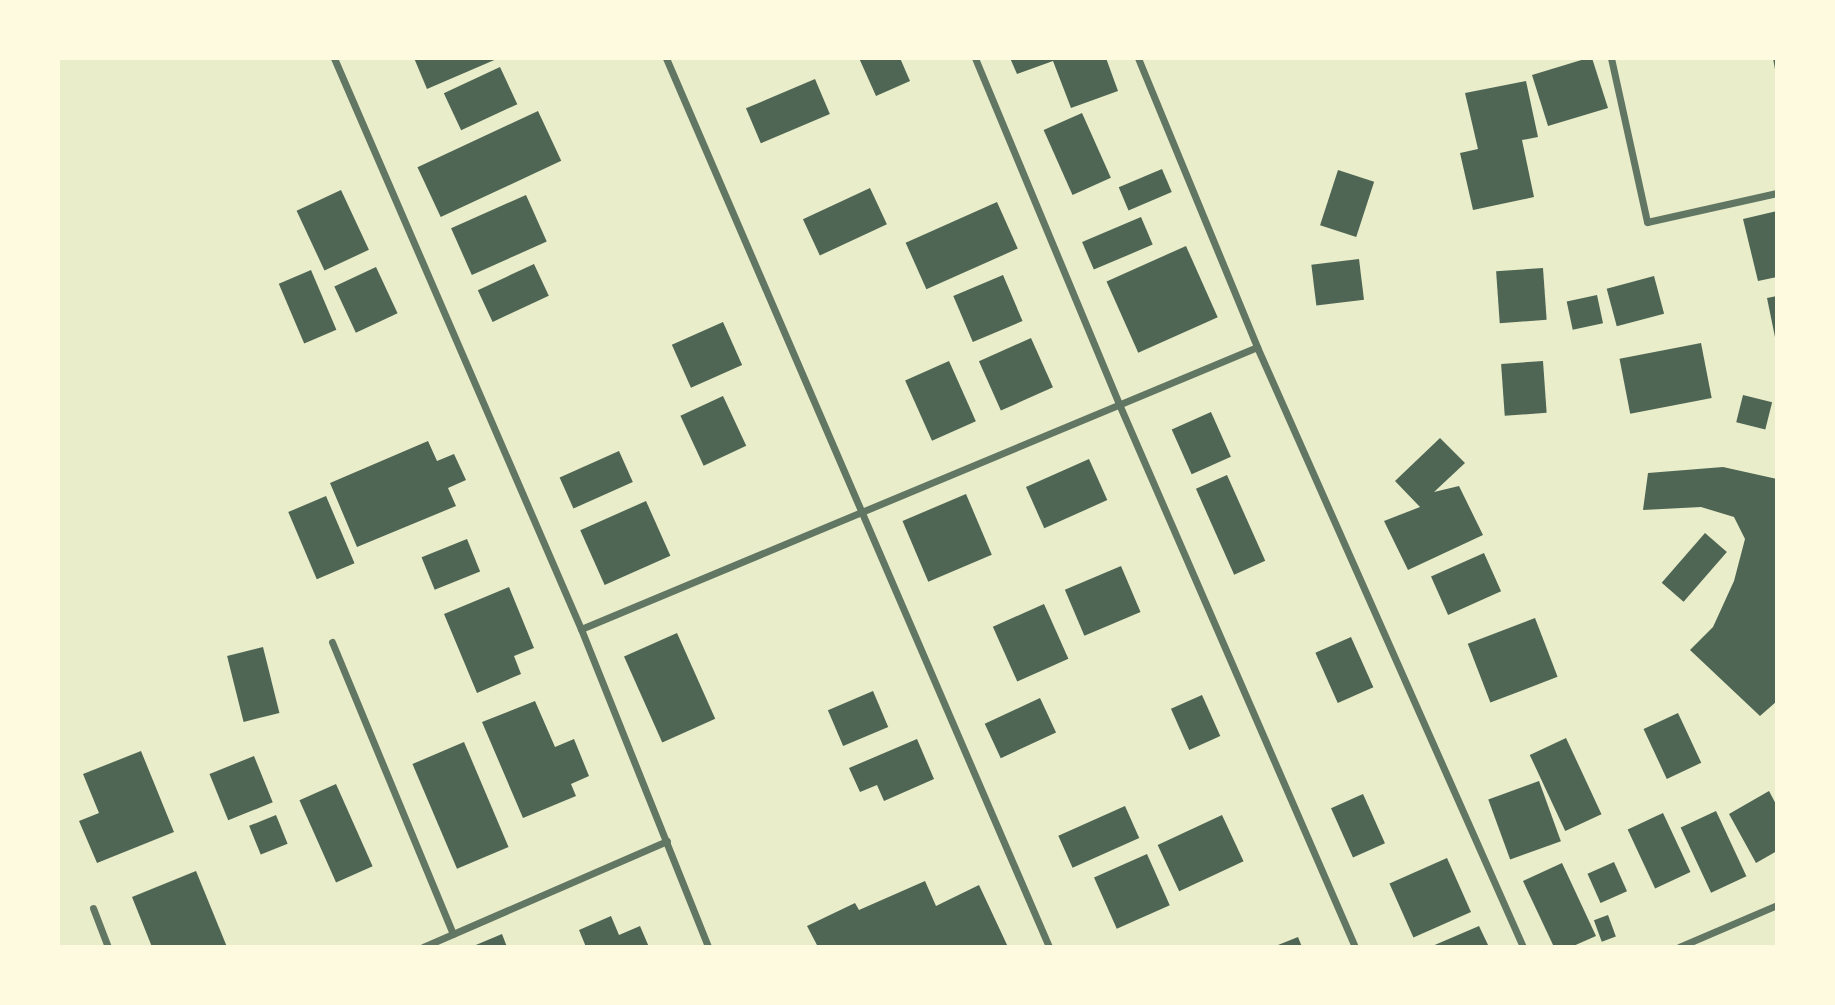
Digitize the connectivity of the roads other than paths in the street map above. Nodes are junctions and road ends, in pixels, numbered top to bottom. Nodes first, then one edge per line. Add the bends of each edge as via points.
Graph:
1 (334, 58) edge
2 (666, 58) edge
3 (975, 58) edge
4 (1138, 58) edge
5 (1611, 58) edge
6 (1777, 193) edge
7 (1257, 346) junction
8 (1119, 404) junction
9 (859, 513) junction
10 (581, 629) junction
11 (332, 642) dead end
12 (667, 841) junction
13 (1777, 905) edge
14 (93, 908) dead end
15 (453, 934) junction
16 (108, 947) edge
17 (423, 947) edge
18 (708, 947) edge
19 (1049, 947) edge
20 (1355, 947) edge
21 (1523, 947) edge
22 (1679, 947) edge

1 - 10 street
2 - 9 street
3 - 8 street
4 - 7 street
5 - 6 street via 1647,222
7 - 8 street
7 - 21 street
8 - 9 street
8 - 20 street
9 - 10 street
9 - 19 street
10 - 12 street
11 - 15 street
12 - 15 street
12 - 18 street
13 - 22 street
14 - 16 street
15 - 17 street

